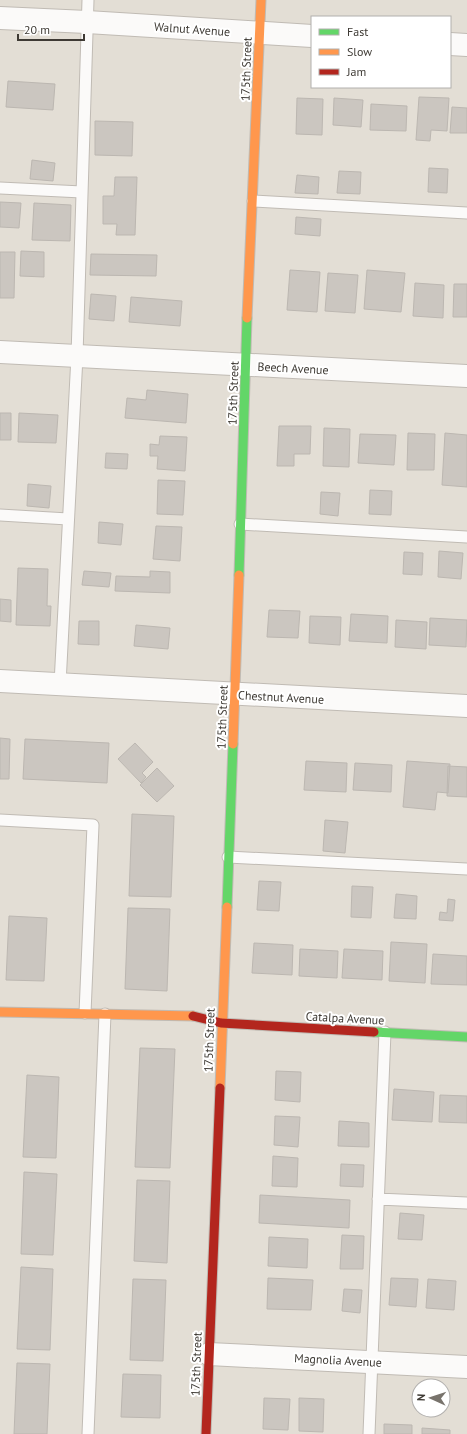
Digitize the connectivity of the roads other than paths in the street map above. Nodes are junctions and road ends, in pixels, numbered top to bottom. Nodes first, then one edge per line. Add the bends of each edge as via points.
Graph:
1 (88, 0) edge
2 (260, 0) edge
3 (0, 18) edge
4 (87, 22) junction
5 (260, 33) junction
6 (311, 36) edge
7 (451, 44) edge
8 (467, 45) edge
9 (0, 188) edge
10 (82, 192) junction
11 (253, 201) junction
12 (467, 213) edge
13 (0, 352) edge
14 (77, 356) junction
15 (246, 365) junction
16 (467, 376) edge
17 (0, 515) edge
18 (68, 519) junction
19 (240, 524) junction
20 (467, 537) edge
21 (0, 681) edge
22 (60, 684) junction
23 (235, 694) junction
24 (467, 706) edge
25 (0, 820) edge
26 (228, 857) junction
27 (467, 869) edge
28 (0, 1012) edge
29 (85, 1013) junction
30 (105, 1014) junction
31 (221, 1023) junction
32 (385, 1032) junction
33 (467, 1037) edge
34 (378, 1199) junction
35 (467, 1203) edge
36 (209, 1354) junction
37 (372, 1362) junction
38 (467, 1367) edge
39 (88, 1434) edge
40 (206, 1434) edge
41 (369, 1434) edge

1 - 4 lane
2 - 5 street, 175th Street
3 - 4 street, Walnut Avenue
4 - 5 street, Walnut Avenue
4 - 10 lane
5 - 6 street, Walnut Avenue
5 - 11 street, 175th Street
7 - 8 street
9 - 10 lane
10 - 14 lane
11 - 12 lane
11 - 15 street, 175th Street
13 - 14 street, Beech Avenue
14 - 15 street, Beech Avenue
14 - 18 lane
15 - 16 street, Beech Avenue
15 - 19 street, 175th Street
17 - 18 lane
18 - 22 lane
19 - 20 lane
19 - 23 street, 175th Street
21 - 22 street, Chestnut Avenue
22 - 23 street, Chestnut Avenue
23 - 24 street, Chestnut Avenue
23 - 26 street, 175th Street
25 - 29 lane via 93,825
26 - 27 lane
26 - 31 street, 175th Street
28 - 29 street, Catalpa Avenue
29 - 30 street, Catalpa Avenue
30 - 31 street, Catalpa Avenue via 195,1016
30 - 39 lane
31 - 32 street, Catalpa Avenue
31 - 36 street, 175th Street
32 - 33 street, Catalpa Avenue
32 - 34 lane
34 - 35 lane
34 - 37 lane
36 - 37 street, Magnolia Avenue
36 - 40 street, 175th Street
37 - 38 street, Magnolia Avenue
37 - 41 lane

